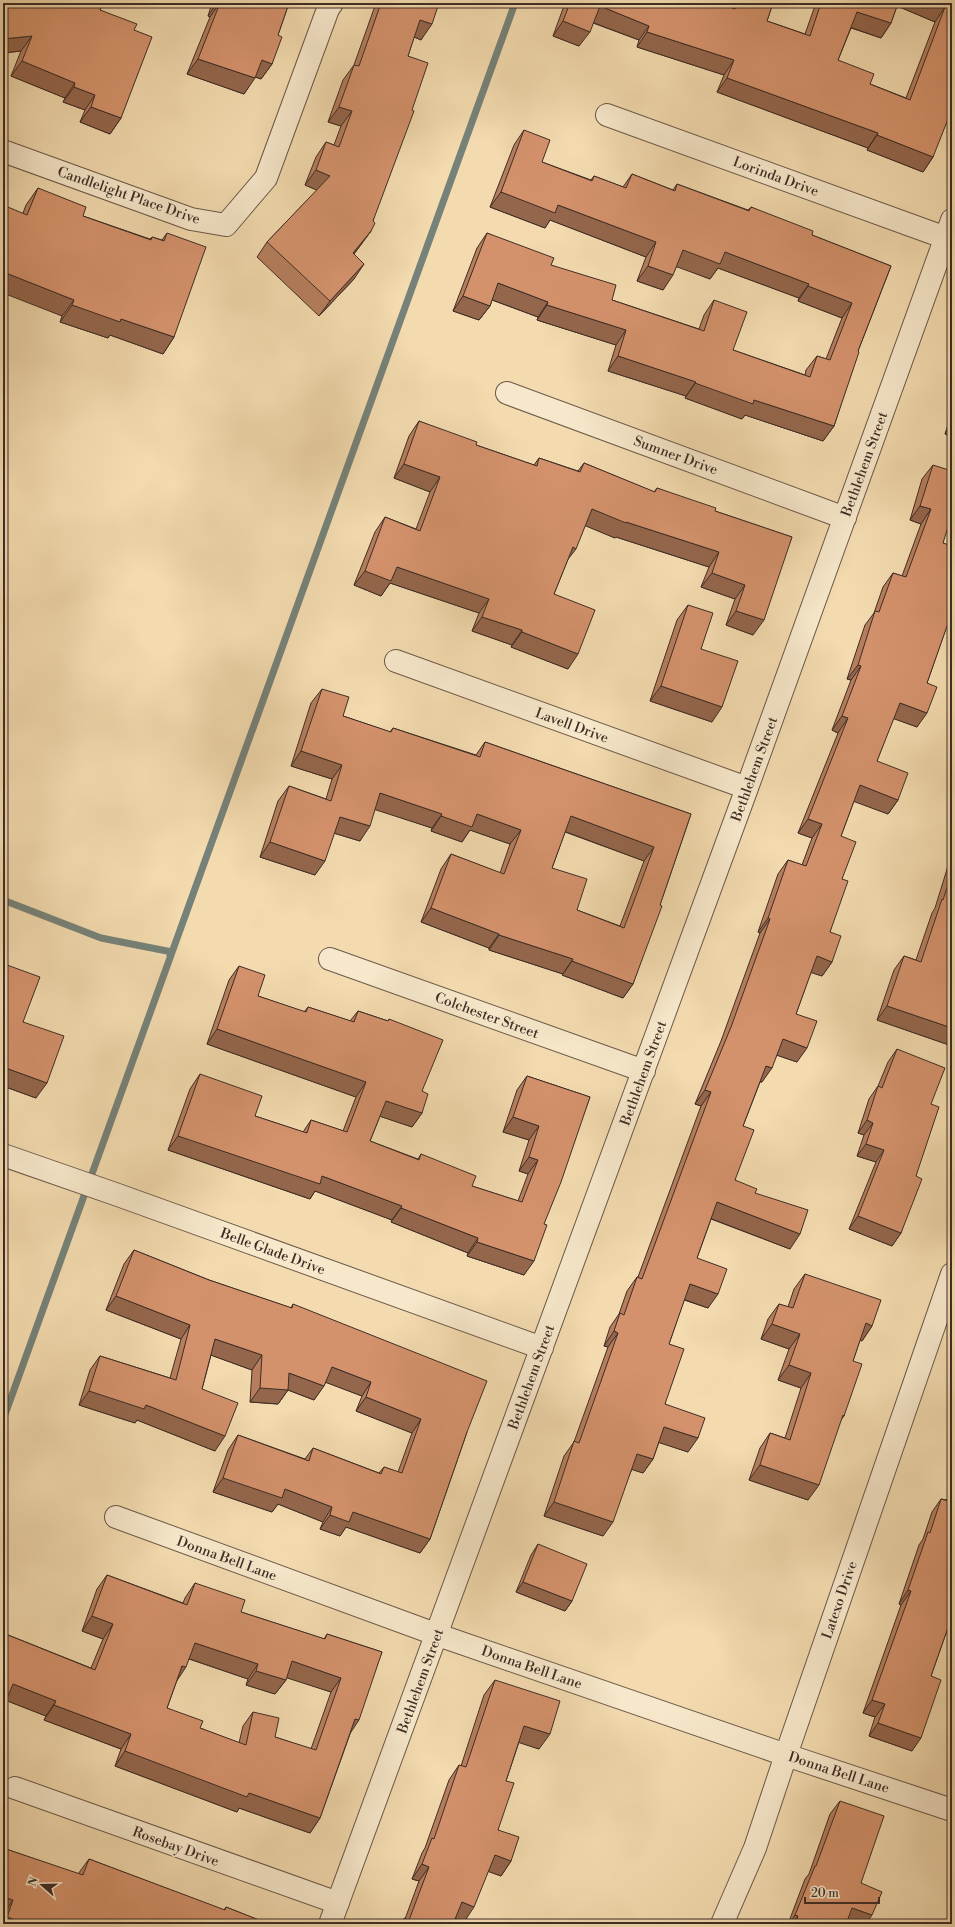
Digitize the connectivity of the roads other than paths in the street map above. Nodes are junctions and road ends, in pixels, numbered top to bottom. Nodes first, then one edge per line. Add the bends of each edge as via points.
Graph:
1 (332, 3) edge
2 (607, 115) dead end
3 (3, 151) edge
4 (949, 229) edge
5 (507, 393) dead end
6 (845, 518) junction
7 (396, 661) dead end
8 (747, 788) junction
9 (330, 959) dead end
10 (644, 1071) junction
11 (3, 1155) edge
12 (952, 1274) edge
13 (542, 1348) junction
14 (116, 1517) dead end
15 (438, 1635) junction
16 (786, 1755) junction
17 (15, 1788) dead end
18 (952, 1810) edge
19 (338, 1903) junction
20 (330, 1924) edge
21 (722, 1924) edge

1 - 3 street, Candlelight Place Drive via 266,178 226,225 191,219
2 - 4 street, Lorinda Drive
4 - 6 street, Bethlehem Street
5 - 6 street, Sumner Drive
6 - 8 street, Bethlehem Street
7 - 8 street, Lavell Drive
8 - 10 street, Bethlehem Street
9 - 10 street, Colchester Street
10 - 13 street, Bethlehem Street
11 - 13 street, Belle Glade Drive
12 - 16 street, Latexo Drive
13 - 15 street, Bethlehem Street
14 - 15 street, Donna Bell Lane
15 - 16 street, Donna Bell Lane
15 - 19 street, Bethlehem Street
16 - 18 street, Donna Bell Lane
16 - 21 street, Latexo Drive via 755,1848
17 - 19 street, Rosebay Drive
19 - 20 street, Bethlehem Street

